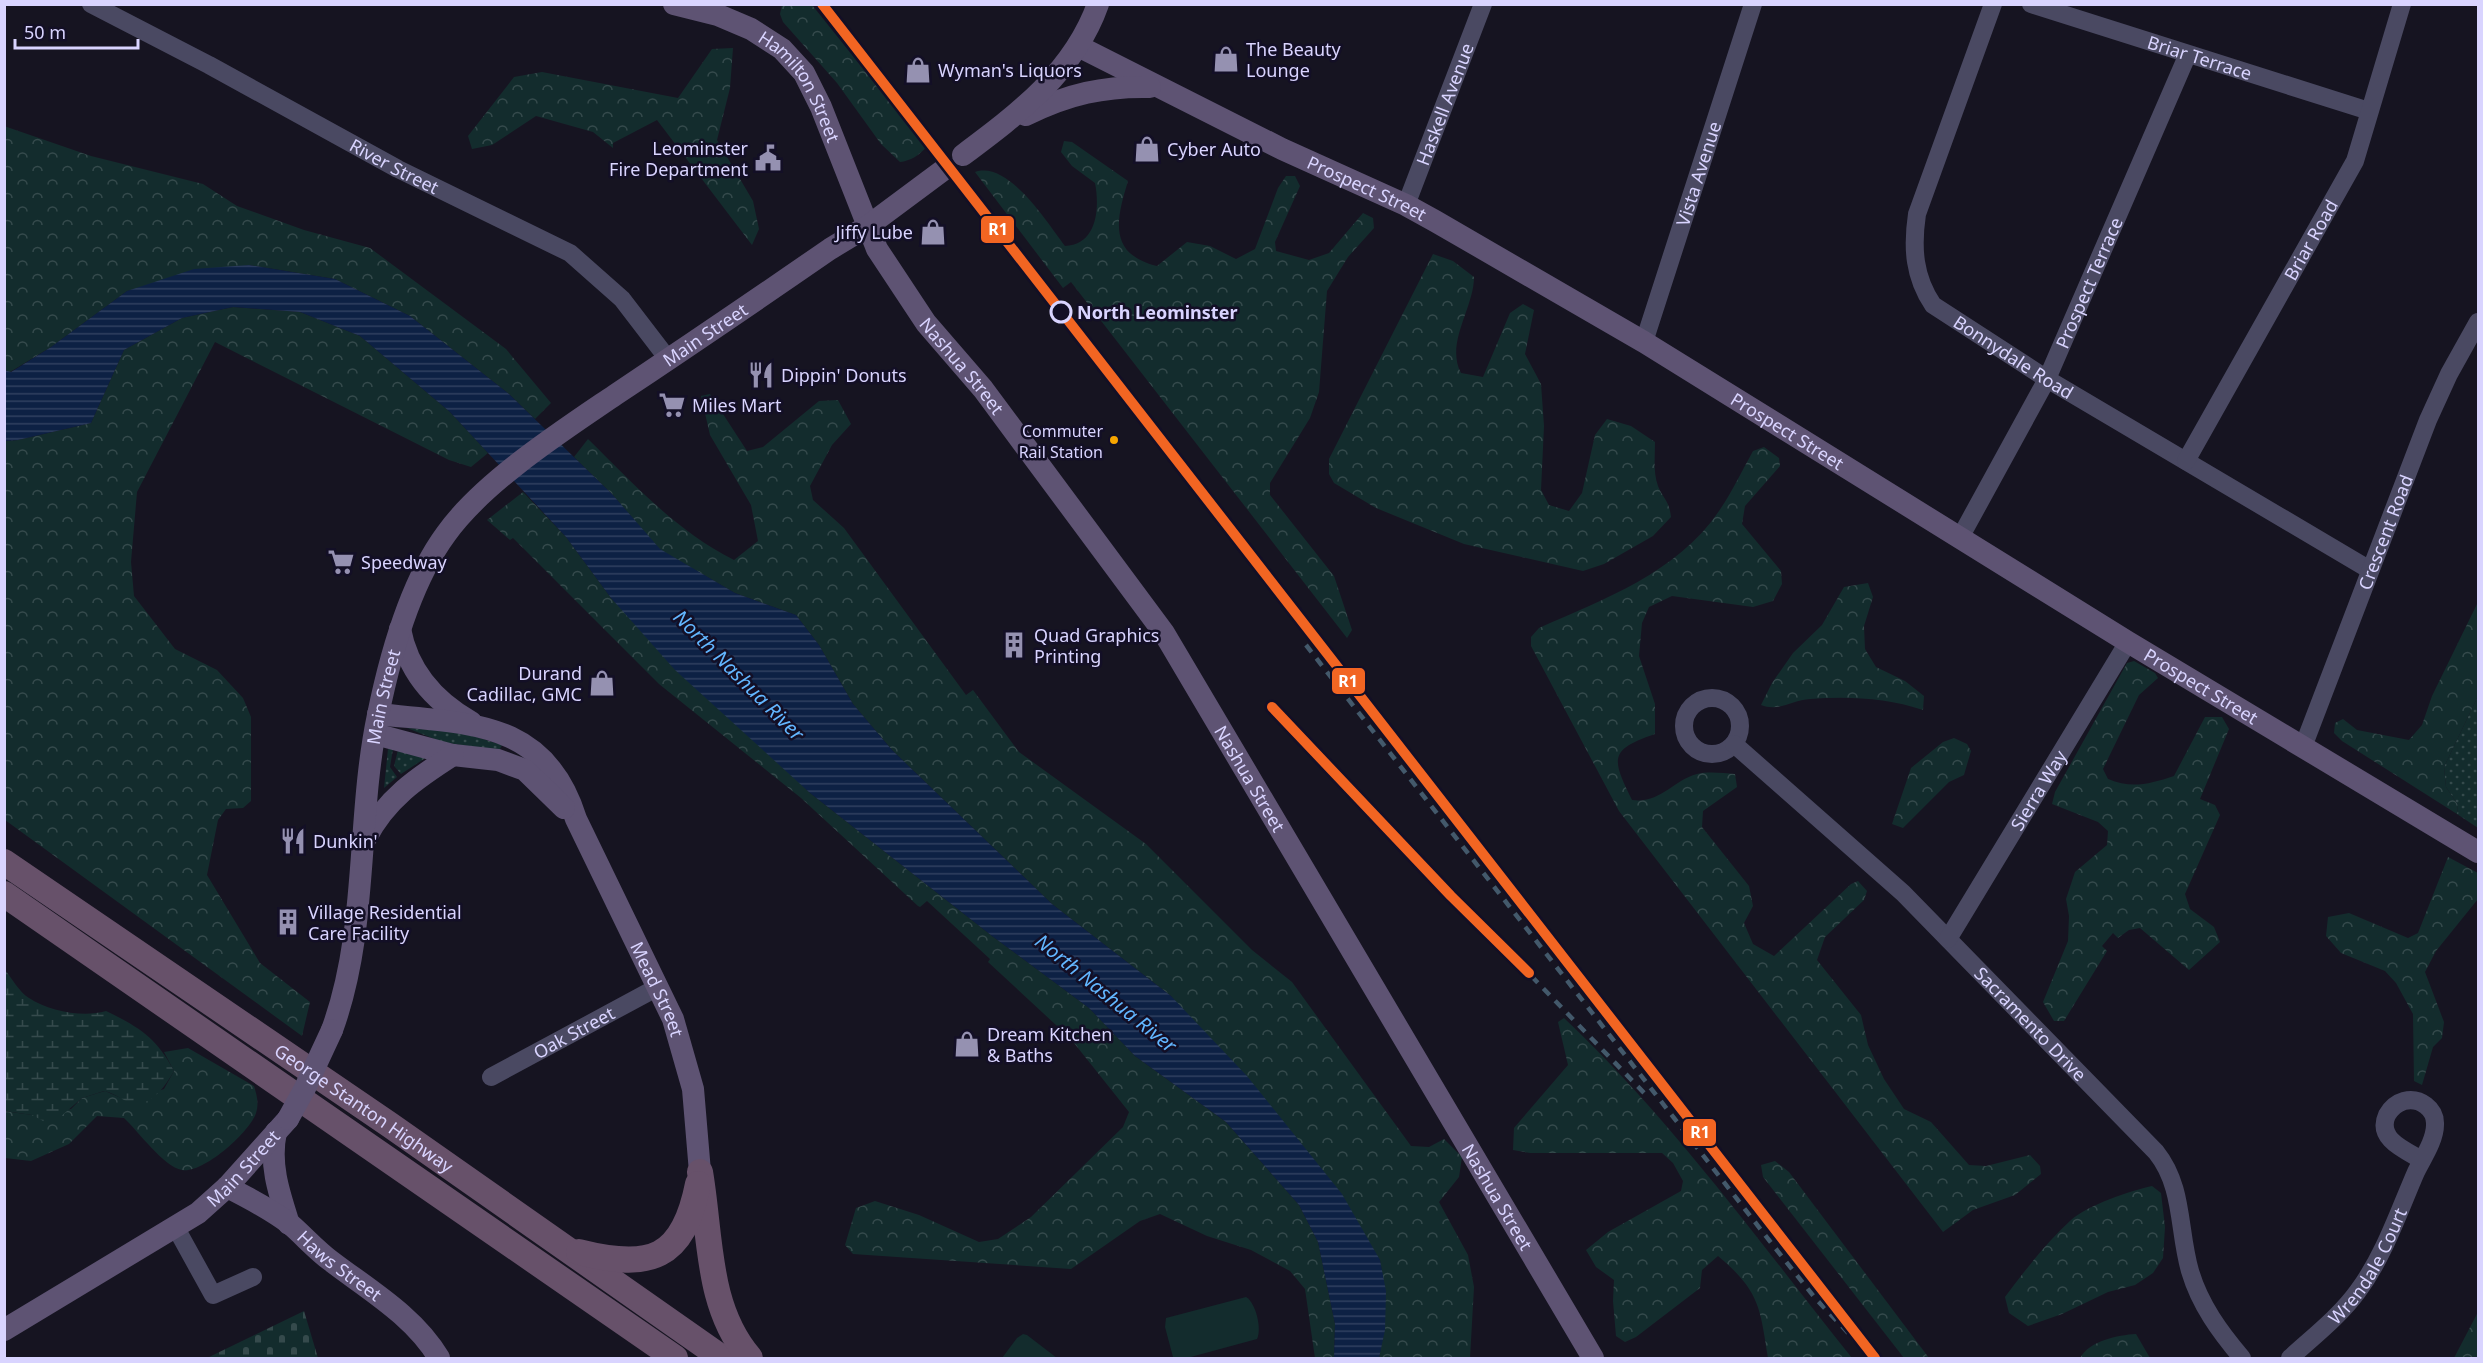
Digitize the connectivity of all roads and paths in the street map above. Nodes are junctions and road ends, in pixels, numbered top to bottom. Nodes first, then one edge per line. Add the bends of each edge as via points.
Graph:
1 (92, 4) edge
2 (674, 4) edge
3 (1098, 4) edge
4 (1484, 4) edge
5 (1753, 4) edge
6 (1994, 4) edge
7 (2031, 4) edge
8 (2402, 4) edge
9 (1078, 46) junction
10 (2187, 56) junction
11 (1158, 87) junction
12 (2369, 111) junction
13 (998, 129) junction
14 (963, 155) dead end
15 (942, 171) dead end
16 (1406, 205) junction
17 (868, 226) junction
18 (2478, 322) edge
19 (1644, 342) junction
20 (668, 358) junction
21 (2047, 379) junction
22 (2186, 461) junction
23 (1961, 536) junction
24 (2370, 570) junction
25 (400, 629) junction
26 (2128, 642) junction
27 (376, 724) junction
28 (475, 725) junction
29 (1734, 744) dead end
30 (2303, 747) junction
31 (453, 755) junction
32 (576, 819) junction
33 (363, 844) junction
34 (2478, 852) edge
35 (4, 862) edge
36 (4, 894) edge
37 (1948, 939) junction
38 (658, 987) junction
39 (491, 1077) dead end
40 (282, 1125) junction
41 (2422, 1160) dead end
42 (700, 1172) junction
43 (227, 1187) junction
44 (289, 1224) junction
45 (176, 1228) junction
46 (567, 1249) junction
47 (253, 1277) dead end
48 (4, 1329) edge
49 (439, 1359) edge
50 (675, 1359) edge
51 (722, 1359) edge
52 (750, 1359) edge
53 (1593, 1359) edge
54 (2242, 1359) edge
55 (2290, 1359) edge

1 - 20 street, River Street via 398,169 570,253 622,299
2 - 17 main road, Hamilton Street via 752,29 768,38 798,67 821,107
3 - 9 main road
4 - 16 street, Haskell Avenue
5 - 19 street, Vista Avenue
6 - 21 street, Bonnydale Road via 1917,214 1915,264 1921,288 1933,305
7 - 10 street, Briar Terrace
8 - 12 street, Briar Road
9 - 11 main road, Prospect Street
9 - 13 main road via 1056,77
10 - 12 street, Briar Terrace
10 - 21 street, Prospect Terrace
11 - 13 main road via 1110,87 1079,93
11 - 16 main road, Prospect Street
12 - 22 street, Briar Road via 2355,161
13 - 14 main road
15 - 17 main road, Main Street
16 - 19 main road, Prospect Street
17 - 20 main road, Main Street
17 - 53 main road, Nashua Street via 877,249 926,323 983,388 1164,633
18 - 24 street, Crescent Road via 2428,420
19 - 23 main road, Prospect Street
20 - 25 main road, Main Street via 570,425 487,490 445,534
21 - 22 street, Bonnydale Road
21 - 23 street, Prospect Terrace
22 - 24 street, Bonnydale Road
23 - 26 main road, Prospect Street
24 - 30 street, Crescent Road
25 - 27 main road, Main Street
25 - 28 main road via 418,679
26 - 30 main road, Prospect Street
26 - 37 street, Sierra Way
27 - 28 main road, Mead Street
27 - 31 main road, Mead Street
27 - 33 main road, Main Street
28 - 32 main road, Mead Street via 502,733 543,758 568,794
29 - 37 street, Sacramento Drive via 1866,858
30 - 34 main road, Prospect Street
31 - 32 main road, Mead Street via 498,760 525,770
31 - 33 main road via 403,789 386,807
32 - 38 main road, Mead Street
33 - 40 main road, Main Street, bridge via 354,945 344,995 306,1088
35 - 46 highway, George Stanton Highway
36 - 50 highway, George Stanton Highway
37 - 54 street, Sacramento Drive via 2164,1162 2178,1201 2195,1286 2210,1316
38 - 39 street, Oak Street
38 - 42 main road, Mead Street via 688,1064 698,1125
40 - 43 main road, Main Street
40 - 44 main road via 273,1144 275,1177
41 - 55 street, Wrendale Court via 2368,1276 2342,1310
42 - 46 highway via 687,1224 664,1251 643,1259 628,1259
42 - 52 highway via 719,1300 726,1321
43 - 44 main road, Haws Street via 257,1201
43 - 45 main road, Main Street
44 - 49 main road, Haws Street via 329,1260 381,1297 417,1330
45 - 47 street via 213,1295
45 - 48 main road, Main Street
46 - 51 highway, George Stanton Highway

